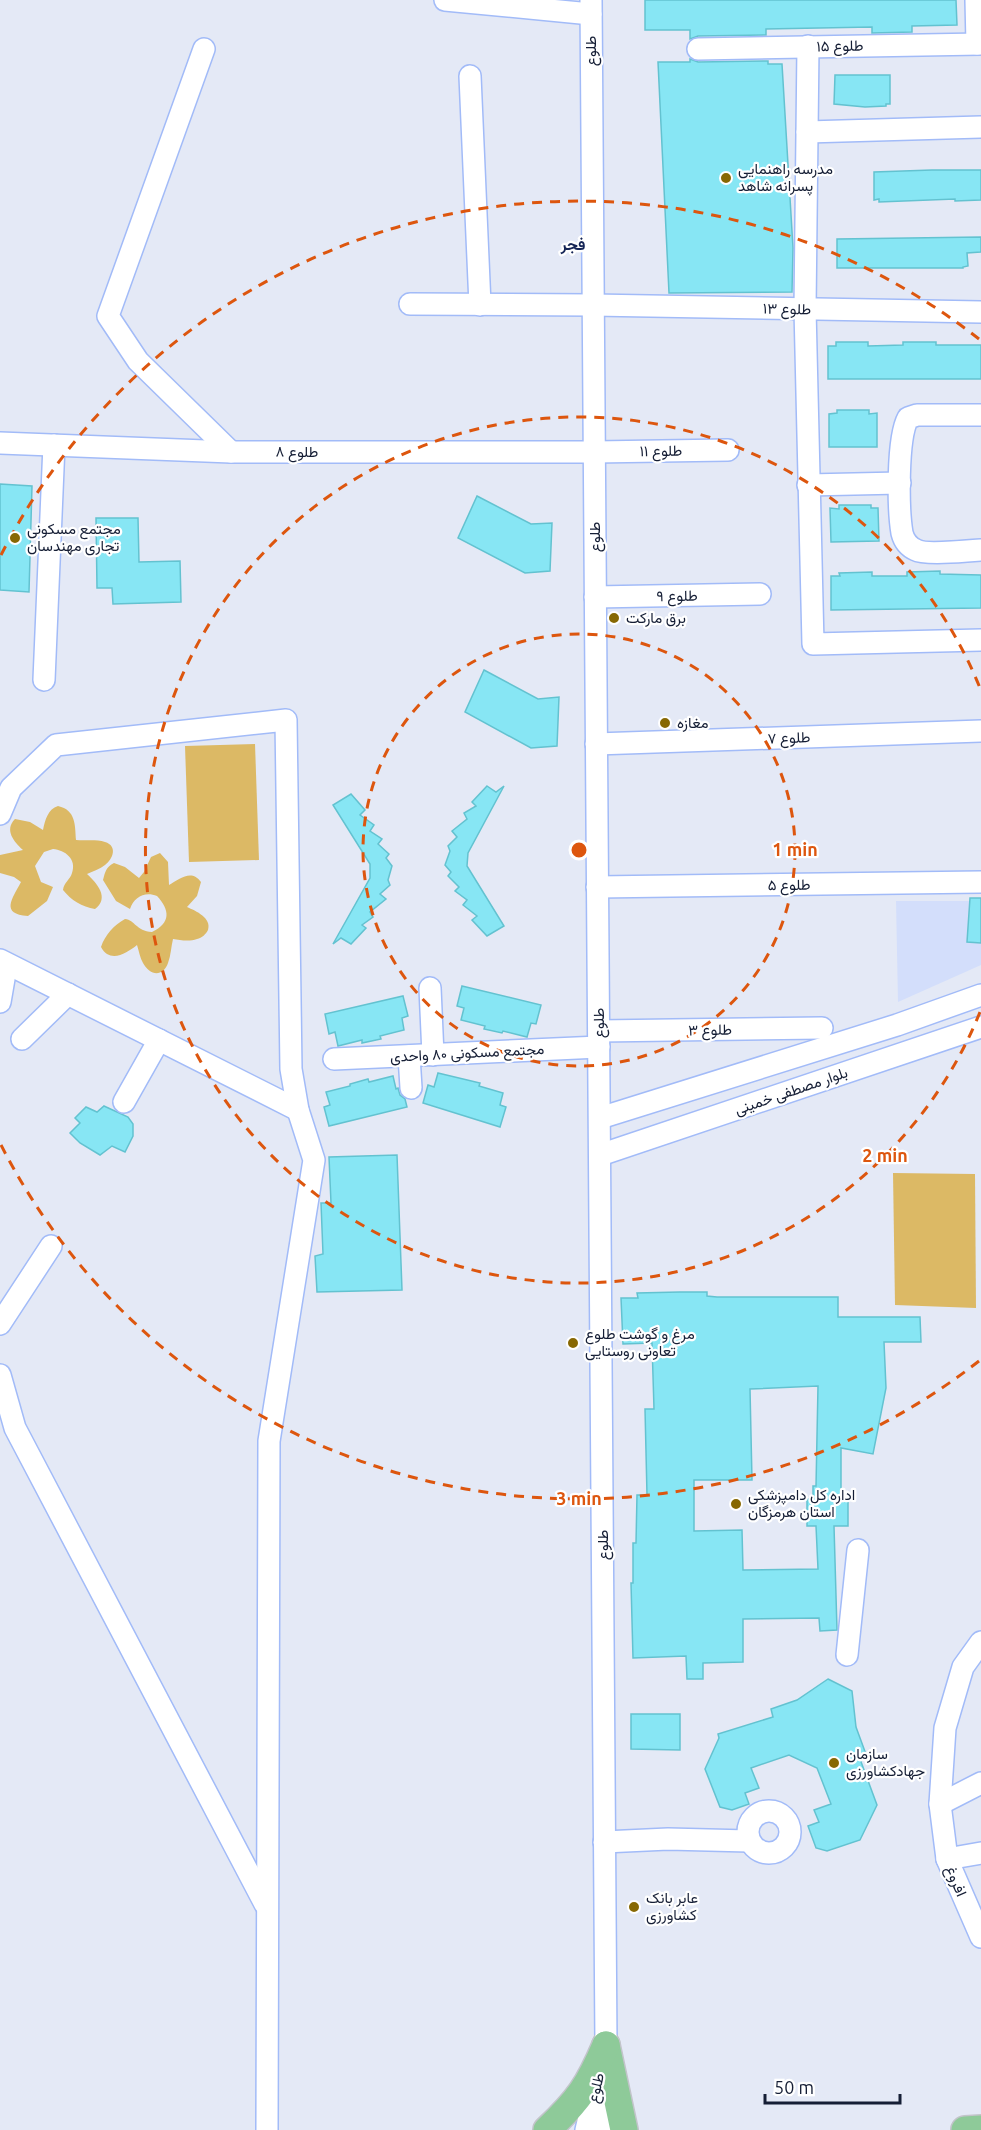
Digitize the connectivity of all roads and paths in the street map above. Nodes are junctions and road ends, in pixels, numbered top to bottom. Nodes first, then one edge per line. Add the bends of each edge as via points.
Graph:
1 (445, 0) edge
2 (976, 0) edge
3 (591, 7) edge
4 (979, 44) edge
5 (808, 46) junction
6 (204, 49) dead end
7 (698, 49) dead end
8 (470, 76) dead end
9 (981, 127) edge
10 (807, 132) junction
11 (410, 304) dead end
12 (480, 305) junction
13 (593, 305) junction
14 (805, 309) junction
15 (981, 312) edge
16 (981, 415) edge
17 (0, 443) edge
18 (54, 445) junction
19 (728, 450) dead end
20 (231, 452) junction
21 (594, 452) junction
22 (900, 483) junction
23 (808, 485) junction
24 (981, 550) edge
25 (760, 594) dead end
26 (595, 597) junction
27 (981, 640) edge
28 (45, 680) dead end
29 (981, 731) edge
30 (596, 744) junction
31 (0, 814) edge
32 (981, 882) edge
33 (597, 887) junction
34 (0, 961) edge
35 (430, 988) dead end
36 (68, 994) junction
37 (981, 995) edge
38 (0, 1002) edge
39 (981, 1027) edge
40 (822, 1028) dead end
41 (22, 1039) dead end
42 (599, 1039) junction
43 (159, 1040) junction
44 (434, 1055) junction
45 (409, 1056) junction
46 (334, 1059) dead end
47 (769, 1066) junction
48 (411, 1088) dead end
49 (778, 1096) junction
50 (124, 1102) dead end
51 (298, 1110) junction
52 (600, 1118) junction
53 (600, 1155) junction
54 (51, 1246) dead end
55 (0, 1324) edge
56 (0, 1375) edge
57 (858, 1550) dead end
58 (981, 1642) edge
59 (847, 1655) dead end
60 (981, 1783) edge
61 (940, 1804) junction
62 (749, 1841) dead end
63 (604, 1842) junction
64 (981, 1853) edge
65 (947, 1859) junction
66 (267, 1908) junction
67 (981, 1937) edge
68 (606, 2045) junction
69 (981, 2129) edge
70 (267, 2130) edge
71 (548, 2130) edge
72 (586, 2130) edge
73 (602, 2130) edge
74 (624, 2130) edge
75 (965, 2130) edge

1 - 3 street
2 - 4 street
3 - 13 street, طلوع
4 - 5 street, طلوع ۱۵
5 - 7 street, طلوع ۱۵
5 - 10 street
6 - 20 street via 108,316 138,361
8 - 12 street
9 - 10 street
10 - 14 street
11 - 12 street, طلوع ۱۳
12 - 13 street, طلوع ۱۳
13 - 14 street, طلوع ۱۳
13 - 21 street, طلوع
14 - 15 street, طلوع ۱۳
14 - 23 street
16 - 22 street via 908,418 903,428
17 - 18 street, طلوع ۸
18 - 20 street, طلوع ۸
18 - 28 street
19 - 21 street, طلوع ۱۱
20 - 21 street, طلوع ۸
21 - 26 street, طلوع
22 - 23 street
22 - 24 street via 902,535 908,545 919,552
23 - 27 street via 813,644
25 - 26 street, طلوع ۹
26 - 30 street, طلوع
29 - 30 street, طلوع ۷
30 - 33 street, طلوع
31 - 51 street via 11,788 56,746 286,720 291,1070
32 - 33 street, طلوع ۵
33 - 42 street, طلوع
34 - 36 street
34 - 38 street via 5,973
35 - 44 street
36 - 41 street
36 - 43 street
37 - 47 street, بلوار مصطفی خمینی
39 - 49 street, بلوار مصطفی خمینی
40 - 42 street, طلوع ۳
42 - 44 street, مجتمع مسکونی ۸۰ واحدی
42 - 52 street, طلوع
43 - 50 street
43 - 51 street
44 - 45 street, مجتمع مسکونی ۸۰ واحدی
45 - 46 street, مجتمع مسکونی ۸۰ واحدی
45 - 48 street
47 - 49 street
47 - 52 street, بلوار مصطفی خمینی
49 - 53 street, بلوار مصطفی خمینی
51 - 66 street via 314,1160 269,1441
52 - 53 street, طلوع
53 - 63 street, طلوع
54 - 55 street
56 - 66 street via 15,1428
57 - 59 street
58 - 61 street, افروغ via 963,1667 945,1728
60 - 61 street
61 - 65 street, افروغ
62 - 63 street
63 - 68 street, طلوع
64 - 65 street
65 - 67 street, افروغ
66 - 70 street
68 - 71 main road via 579,2098
68 - 72 street, طلوع
68 - 73 street, طلوع
68 - 74 main road
69 - 75 main road

